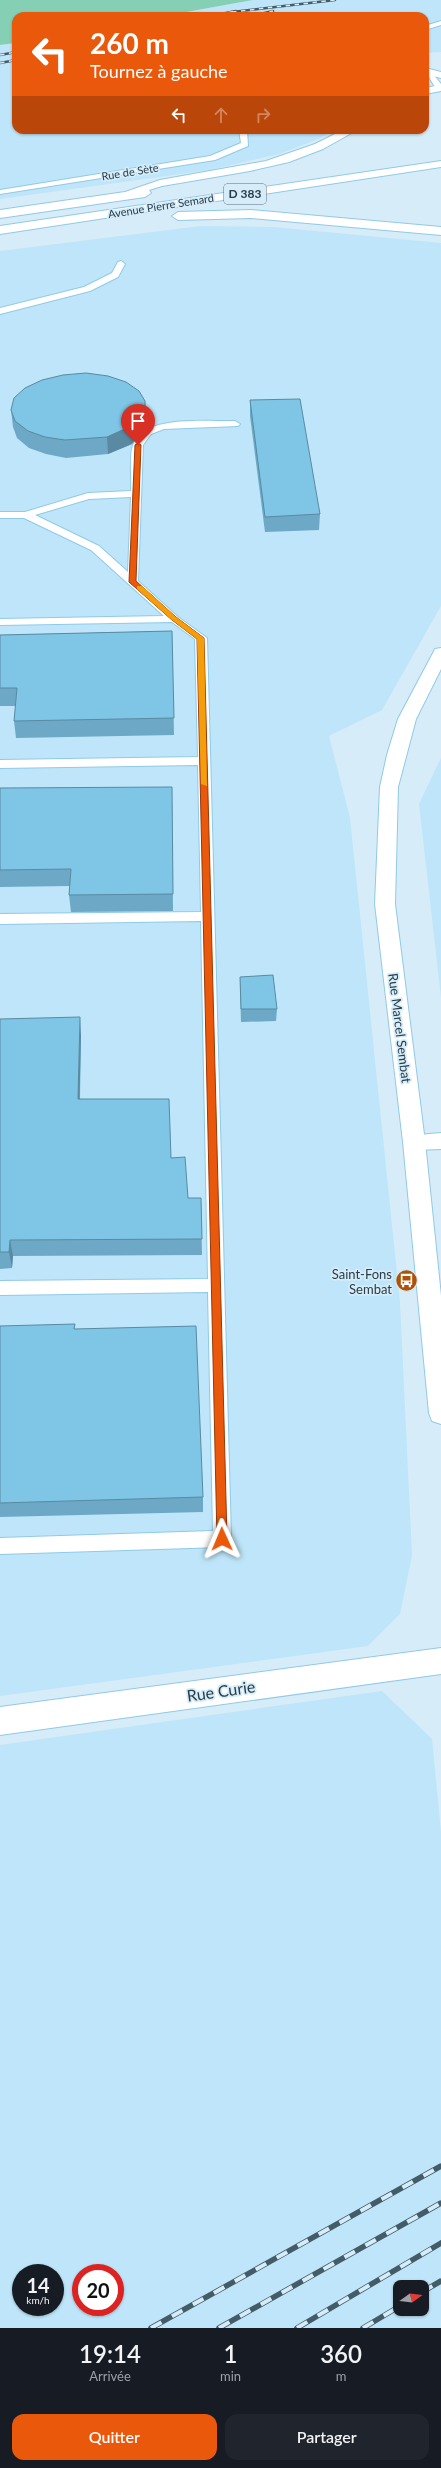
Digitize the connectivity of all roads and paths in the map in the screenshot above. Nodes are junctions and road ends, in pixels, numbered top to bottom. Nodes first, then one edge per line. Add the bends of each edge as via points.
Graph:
1 (441, 23) edge
2 (429, 27) edge
3 (429, 70) edge
4 (429, 72) edge
5 (441, 75) edge
6 (440, 88) edge
7 (429, 90) edge
8 (244, 134) edge
9 (343, 134) edge
10 (441, 164) edge
11 (276, 174) dead end
12 (0, 192) edge
13 (126, 196) junction
14 (0, 214) edge
15 (50, 223) junction
16 (0, 230) edge
17 (441, 231) edge
18 (121, 264) dead end
19 (0, 311) edge
20 (235, 424) dead end
21 (136, 494) junction
22 (0, 515) edge
23 (26, 515) junction
24 (132, 582) junction
25 (174, 619) junction
26 (0, 622) edge
27 (441, 653) edge
28 (204, 761) junction
29 (0, 764) edge
30 (208, 916) junction
31 (0, 919) edge
32 (441, 1141) edge
33 (414, 1142) junction
34 (216, 1285) junction
35 (0, 1288) edge
36 (441, 1413) edge
37 (0, 1546) edge
38 (441, 1661) edge
39 (0, 1721) edge

1 - 2 lane
3 - 5 main road
4 - 6 lane
6 - 7 main road
8 - 12 lane, Rue de Sète via 245,144 212,158
9 - 13 main road via 289,158 216,174 147,185
10 - 15 main road, Avenue Pierre Semard / D 383
11 - 13 main road, Avenue Pierre Semard / D 383
13 - 14 main road, Avenue Pierre Semard / D 383
15 - 16 main road, Avenue Pierre Semard / D 383
15 - 17 main road via 90,226 201,215 251,214
18 - 19 lane via 115,275 87,289
20 - 21 lane via 163,426 148,432 138,445
21 - 23 lane via 88,496
21 - 24 lane
22 - 23 lane
23 - 24 lane via 95,548
24 - 25 lane
25 - 26 lane
25 - 28 lane via 201,638
27 - 33 main road, Rue Marcel Sembat via 407,719 389,787 385,904
28 - 29 lane
28 - 30 lane
30 - 31 lane
30 - 34 lane
32 - 33 main road
33 - 36 main road, Rue Marcel Sembat
34 - 35 lane
34 - 37 lane via 222,1539
38 - 39 main road, Rue Curie

